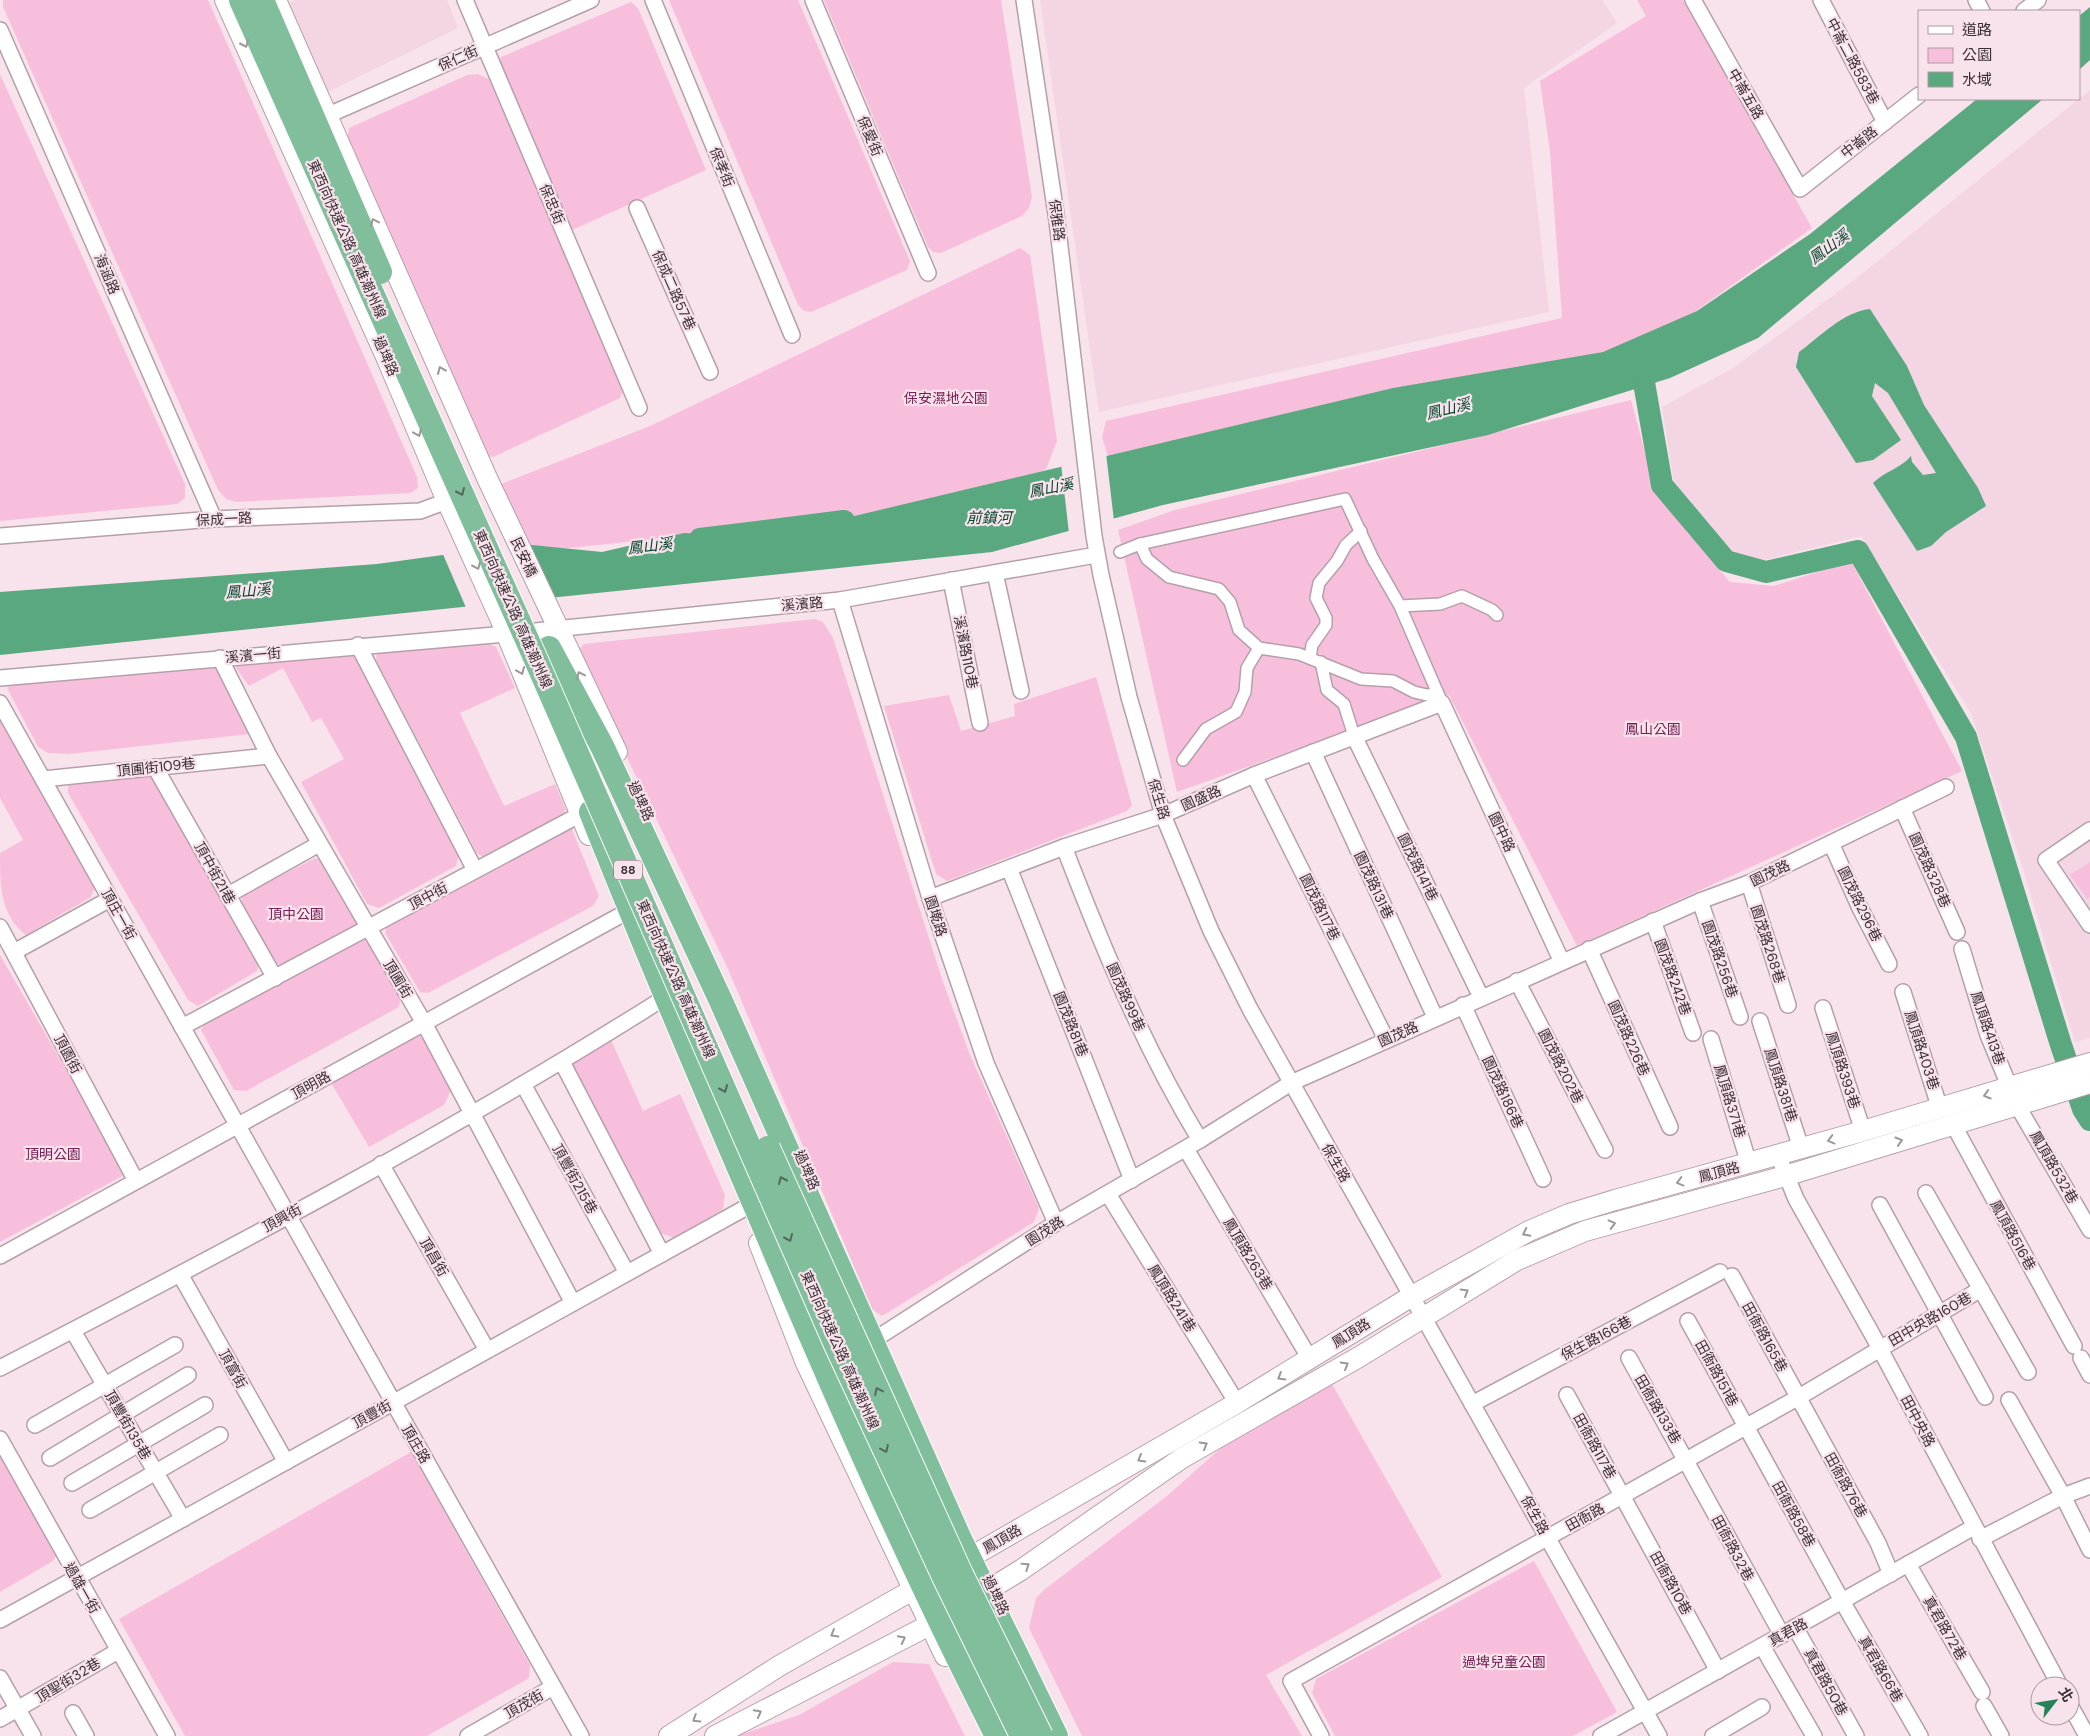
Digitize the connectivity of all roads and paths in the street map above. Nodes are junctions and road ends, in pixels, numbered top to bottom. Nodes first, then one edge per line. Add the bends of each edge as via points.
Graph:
1 (225, 0) edge
2 (241, 0) edge
3 (274, 0) edge
4 (465, 0) edge
5 (591, 0) edge
6 (653, 0) edge
7 (813, 0) edge
8 (1024, 0) edge
9 (1693, 0) edge
10 (1821, 0) edge
11 (2038, 0) edge
12 (2025, 10) edge
13 (0, 30) edge
14 (484, 47) junction
15 (1918, 97) edge
16 (326, 116) junction
17 (1886, 122) junction
18 (1800, 189) joint
19 (637, 208) dead end
20 (928, 273) dead end
21 (792, 334) dead end
22 (710, 372) dead end
23 (639, 408) dead end
24 (447, 501) junction
25 (214, 519) junction
26 (1361, 532) junction
27 (0, 536) edge
28 (1140, 544) junction
29 (1120, 552) dead end
30 (1096, 554) junction
31 (995, 573) junction
32 (951, 580) junction
33 (840, 600) junction
34 (545, 604) joint
35 (1400, 606) junction
36 (1497, 615) dead end
37 (506, 634) junction
38 (546, 643) junction
39 (358, 645) junction
40 (1259, 648) junction
41 (220, 658) junction
42 (1316, 660) junction
43 (0, 678) edge
44 (1021, 691) dead end
45 (1440, 699) junction
46 (0, 703) edge
47 (980, 723) dead end
48 (1354, 736) junction
49 (1313, 752) junction
50 (269, 756) junction
51 (1183, 760) dead end
52 (155, 767) junction
53 (1254, 775) junction
54 (42, 778) junction
55 (1946, 787) dead end
56 (1902, 808) junction
57 (581, 814) junction
58 (1163, 815) junction
59 (2090, 830) edge
60 (1831, 843) junction
61 (319, 844) junction
62 (1064, 848) junction
63 (1009, 868) junction
64 (475, 870) junction
65 (1749, 883) junction
66 (228, 895) junction
67 (110, 898) junction
68 (930, 898) junction
69 (1700, 901) junction
70 (621, 915) junction
71 (1653, 922) junction
72 (2090, 925) edge
73 (0, 927) edge
74 (367, 928) junction
75 (1957, 932) dead end
76 (1962, 949) dead end
77 (1589, 950) junction
78 (14, 952) junction
79 (1562, 962) junction
80 (1889, 964) dead end
81 (275, 978) junction
82 (1517, 981) junction
83 (1903, 992) dead end
84 (1481, 997) junction
85 (656, 1003) junction
86 (1788, 1004) dead end
87 (1463, 1005) junction
88 (1823, 1008) dead end
89 (1435, 1017) junction
90 (1740, 1017) dead end
91 (1760, 1021) dead end
92 (424, 1023) junction
93 (182, 1027) junction
94 (1694, 1032) dead end
95 (1710, 1039) dead end
96 (1386, 1040) junction
97 (562, 1062) junction
98 (2090, 1070) edge
99 (1291, 1083) junction
100 (523, 1084) junction
101 (2014, 1096) junction
102 (1940, 1109) junction
103 (472, 1114) junction
104 (1953, 1124) junction
105 (237, 1126) junction
106 (1670, 1127) dead end
107 (1863, 1131) junction
108 (1200, 1140) junction
109 (1801, 1148) junction
110 (1186, 1149) junction
111 (1605, 1150) dead end
112 (1778, 1155) junction
113 (381, 1164) junction
114 (1749, 1164) junction
115 (1786, 1176) junction
116 (1543, 1179) dead end
117 (1132, 1180) junction
118 (136, 1181) junction
119 (1926, 1193) dead end
120 (1108, 1194) junction
121 (1880, 1205) dead end
122 (745, 1208) junction
123 (288, 1215) junction
124 (1056, 1223) junction
125 (2090, 1230) edge
126 (662, 1254) junction
127 (0, 1256) edge
128 (627, 1273) junction
129 (1726, 1274) joint
130 (181, 1276) junction
131 (1981, 1289) junction
132 (1412, 1296) junction
133 (572, 1303) junction
134 (1939, 1314) junction
135 (1423, 1316) junction
136 (1688, 1321) dead end
137 (73, 1330) junction
138 (880, 1336) junction
139 (175, 1345) dead end
140 (1879, 1349) junction
141 (487, 1350) junction
142 (1310, 1358) junction
143 (1629, 1358) dead end
144 (0, 1368) edge
145 (2028, 1372) dead end
146 (188, 1375) dead end
147 (2090, 1375) edge
148 (105, 1385) junction
149 (1567, 1395) dead end
150 (1798, 1397) junction
151 (1985, 1397) dead end
152 (2009, 1400) dead end
153 (393, 1402) junction
154 (1237, 1403) junction
155 (1472, 1404) junction
156 (204, 1405) dead end
157 (122, 1415) junction
158 (35, 1425) dead end
159 (1745, 1426) junction
160 (220, 1435) dead end
161 (0, 1440) edge
162 (138, 1442) junction
163 (50, 1458) dead end
164 (1686, 1460) junction
165 (286, 1462) junction
166 (155, 1472) junction
167 (72, 1483) dead end
168 (2090, 1486) edge
169 (1623, 1496) junction
170 (2063, 1496) junction
171 (90, 1510) dead end
172 (183, 1519) junction
173 (1977, 1533) junction
174 (1548, 1538) junction
175 (2090, 1550) edge
176 (973, 1556) junction
177 (1908, 1564) junction
178 (1891, 1574) junction
179 (76, 1578) junction
180 (917, 1587) junction
181 (988, 1590) junction
182 (1842, 1601) junction
183 (0, 1620) edge
184 (934, 1623) junction
185 (1789, 1631) junction
186 (1762, 1646) junction
187 (118, 1651) junction
188 (1718, 1670) junction
189 (2055, 1676) edge
190 (0, 1678) edge
191 (553, 1687) junction
192 (1762, 1707) dead end
193 (18, 1709) junction
194 (1645, 1712) junction
195 (73, 1713) dead end
196 (0, 1719) edge
197 (2080, 1723) edge
198 (33, 1736) edge
199 (86, 1736) edge
200 (167, 1736) edge
201 (468, 1736) edge
202 (581, 1736) edge
203 (669, 1736) edge
204 (715, 1736) edge
205 (985, 1736) edge
206 (997, 1736) edge
207 (1022, 1736) edge
208 (1041, 1736) edge
209 (1056, 1736) edge
210 (1068, 1736) edge
211 (1321, 1736) edge
212 (1601, 1736) edge
213 (1659, 1736) edge
214 (1713, 1736) edge
215 (1814, 1736) edge
216 (1856, 1736) edge
217 (1920, 1736) edge
218 (2000, 1736) edge
219 (2087, 1736) edge

1 -> 24 main road, 過埤路 via 387,359
2 -> 38 highway, 東西向快速公路 高雄潮州線 / 88, bridge
3 - 16 main road
3 - 38 highway, 東西向快速公路 高雄潮州線 / 88, bridge via 395,306
4 - 14 street, 保忠街
5 - 14 street, 保仁街
6 - 21 street, 保孝街
7 - 20 street, 保愛街
8 - 30 street, 保雅路 via 1057,221
9 - 18 street, 中崙五路
10 - 17 street, 中崙二路583巷
11 - 12 street
13 - 25 street, 海涵路
14 - 16 street, 保仁街
14 - 23 street, 保忠街
15 - 17 street, 中崙路
34 -> 16 main road, 民安橋
17 - 18 street, 中崙路
19 - 22 street, 保成二路57巷
24 - 25 street, 保成一路 via 420,511
24 -> 37 main road, 過埤路
25 - 27 street, 保成一路
26 - 28 street via 1345,499
26 - 35 street
26 - 42 street via 1346,545 1319,583 1316,598 1326,625 1312,645
28 - 29 street
28 - 40 street via 1147,559 1169,577 1219,589 1230,602 1239,630
30 - 31 street, 溪濱路
30 - 58 street, 保生路 via 1129,697
31 - 32 street, 溪濱路
31 - 44 street
32 - 33 street, 溪濱路
32 - 47 street, 溪濱路110巷
33 - 38 street, 溪濱路
33 - 68 street, 園墘路
34 - 38 main road, 過埤路
35 - 36 street via 1440,604 1462,596
35 - 45 street
37 - 38 street, 溪濱路
37 - 39 street, 溪濱一街
37 -> 57 main road
138 -> 38 main road, 過埤路 via 731,994
38 - 176 highway via 602,746 674,899 899,1401
38 - 180 highway, bridge via 573,766 630,910
38 -> 207 highway, 東西向快速公路 高雄潮州線 / 88, bridge via 838,1347
208 -> 38 highway, 東西向快速公路 高雄潮州線 / 88, bridge via 858,1348 593,758
39 - 41 street, 溪濱一街
39 - 64 street
40 - 42 street
40 - 51 street via 1248,668 1245,692 1236,712 1206,729
41 - 43 street, 溪濱一街
41 - 50 street, 頂圃街
42 - 45 street via 1361,679 1393,681 1414,692
42 - 48 street via 1327,690 1344,704
45 - 48 street, 園盛路
45 - 79 street, 園中路
46 - 54 street, 頂庄一街
48 - 49 street, 園盛路
48 - 84 street, 園茂路141巷
49 - 53 street, 園盛路
49 - 89 street, 園茂路131巷
50 - 52 street, 頂圃街109巷
50 - 61 street, 頂圃街
52 - 54 street, 頂圃街109巷
52 - 66 street, 頂中街21巷
53 - 58 street, 園盛路
53 - 96 street, 園茂路117巷
54 - 67 street, 頂庄一街
55 - 56 street, 園茂路
56 - 60 street, 園茂路
56 - 75 street, 園茂路328巷
57 - 64 street, 頂中街
57 - 70 main road
58 - 62 street, 園盛路
58 - 99 street, 保生路 via 1230,970
59 - 72 street via 2046,860
60 - 65 street, 園茂路
60 - 80 street, 園茂路296巷
61 - 66 street
61 - 74 street, 頂圃街
62 - 63 street, 園盛路
62 - 108 street, 園茂路99巷 via 1128,1004 1176,1101
63 - 68 street, 園盛路
63 - 117 street, 園茂路81巷
64 - 74 street, 頂中街
65 - 69 street, 園茂路
65 - 86 street, 園茂路268巷
66 - 81 street, 頂中街21巷
67 - 78 street
67 - 93 street, 頂庄一街
68 - 124 street, 園墘路 via 986,1063
69 - 71 street, 園茂路
69 - 90 street, 園茂路256巷
70 - 85 main road
70 - 92 street, 頂明路
71 - 77 street, 園茂路
71 - 94 street, 園茂路242巷
73 - 78 street, 頂園街
74 - 81 street, 頂中街
74 - 92 street, 頂圃街
76 - 101 street, 鳳頂路413巷 via 1988,1035
77 - 79 street, 園茂路
77 - 106 street, 園茂路226巷
78 - 118 street, 頂園街
79 - 82 street, 園茂路
81 - 93 street, 頂中街
82 - 84 street, 園茂路
82 - 111 street, 園茂路202巷
83 - 102 street, 鳳頂路403巷
84 - 87 street, 園茂路
85 - 97 street, 頂興街
85 - 122 main road
87 - 89 street, 園茂路
87 - 116 street, 園茂路186巷
88 - 107 street, 鳳頂路393巷
89 - 96 street, 園茂路
91 - 109 street, 鳳頂路381巷
92 - 103 street, 頂圃街
92 - 105 street, 頂明路
93 - 105 street, 頂庄一街
95 - 114 street, 鳳頂路371巷
96 - 99 street, 園茂路
97 - 100 street, 頂興街
97 - 126 street
98 - 101 main road, 鳳頂路
99 - 108 street, 園茂路
99 - 132 street, 保生路
100 - 103 street, 頂興街
100 - 128 street, 頂豐街215巷
101 -> 102 main road, 鳳頂路
101 - 104 main road, 鳳頂路
101 - 125 street, 鳳頂路532巷
102 - 107 main road, 鳳頂路
103 - 113 street, 頂興街
103 - 133 street, 頂圃街
115 -> 104 main road, 鳳頂路
104 - 147 street, 鳳頂路516巷
105 - 118 street, 頂明路
105 - 123 street, 頂庄路
107 -> 109 main road, 鳳頂路
108 - 110 street, 園茂路
109 - 112 main road, 鳳頂路
110 - 117 street, 園茂路
110 - 142 street, 鳳頂路263巷
112 - 114 main road, 鳳頂路
112 - 115 street, 田中央路
113 - 123 street, 頂興街
113 - 141 street, 頂昌街
114 -> 132 main road, 鳳頂路 via 1569,1214 1529,1231
135 -> 115 main road, 鳳頂路 via 1517,1260 1585,1231
115 - 140 street, 田中央路
117 - 120 street, 園茂路
118 - 127 street, 頂明路
119 - 131 street
120 - 124 street, 園茂路
120 - 154 street, 鳳頂路241巷
121 - 134 street
122 - 126 street, 頂豐街
122 - 180 main road via 806,1363
123 - 130 street, 頂興街
123 - 153 street, 頂庄路
124 - 138 street, 園茂路
126 - 128 street, 頂豐街
128 - 133 street, 頂豐街
129 - 150 street, 田衙路165巷
129 - 155 street, 保生路166巷
130 - 137 street, 頂興街
130 - 165 street, 頂富街
131 - 134 street, 田中央路160巷
131 - 145 street
132 - 135 street, 保生路
132 - 142 main road, 鳳頂路
133 - 141 street, 頂豐街
134 - 140 street, 田中央路160巷
134 - 151 street
135 - 155 street, 保生路
181 -> 135 main road, 鳳頂路 via 1182,1458 1359,1357
136 - 159 street, 田衙路151巷
137 - 144 street, 頂興街
137 - 148 street, 頂豐街135巷
138 - 176 main road, 過埤路
139 - 148 street
140 - 150 street, 田衙路
140 - 173 street, 田中央路
141 - 153 street, 頂豐街
142 -> 154 main road, 鳳頂路
143 - 164 street, 田衙路133巷
146 - 157 street
148 - 157 street, 頂豐街135巷
148 - 158 street
149 - 169 street, 田衙路117巷
150 - 159 street, 田衙路
150 - 178 street, 田衙路76巷 via 1878,1542
152 - 170 street
153 - 165 street, 頂豐街
153 - 191 street, 頂庄路
154 -> 176 main road, 鳳頂路
155 - 174 street, 保生路
156 - 162 street
157 - 162 street, 頂豐街135巷
157 - 163 street
159 - 164 street, 田衙路
159 - 182 street, 田衙路58巷
160 - 166 street
161 - 179 street, 過雄一街
162 - 166 street, 頂豐街135巷
162 - 167 street
164 - 169 street, 田衙路
164 - 185 street, 田衙路32巷
165 - 172 street, 頂豐街
166 - 171 street
166 - 172 street, 頂豐街135巷
168 - 170 street, 真君路
169 - 174 street, 田衙路
169 - 188 street, 田衙路10巷
170 - 173 street, 真君路
170 - 175 street
172 - 179 street, 頂豐街
173 - 177 street, 真君路
173 - 189 street, 田中央路
174 - 194 street, 保生路
174 - 211 street, 田衙路 via 1291,1681
176 - 180 main road, 鳳頂路
176 - 181 highway
177 - 178 street, 真君路
177 - 218 street, 真君路72巷
178 - 182 street, 真君路
179 - 183 street, 頂豐街
179 - 187 street, 過雄一街
180 - 184 highway
180 -> 203 main road, 鳳頂路 via 779,1666
181 - 184 main road, 鳳頂路
181 - 209 highway
181 - 210 main road, 過埤路
182 - 185 street, 真君路
182 - 217 street, 真君路66巷
204 -> 184 main road, 鳳頂路
184 - 205 main road
184 - 206 highway
185 - 186 street, 真君路
185 - 216 street, 真君路50巷
186 - 188 street, 真君路
186 - 215 street
187 - 193 street, 頂聖街32巷
187 - 200 street, 過雄一街
188 - 194 street, 真君路
190 - 193 street
191 - 201 street, 頂茂街
191 - 202 street, 頂庄路
192 - 214 street
193 - 196 street, 頂聖街32巷
193 - 198 street
194 - 212 street, 真君路
194 - 213 street, 保生路
195 - 199 street
197 - 219 street

